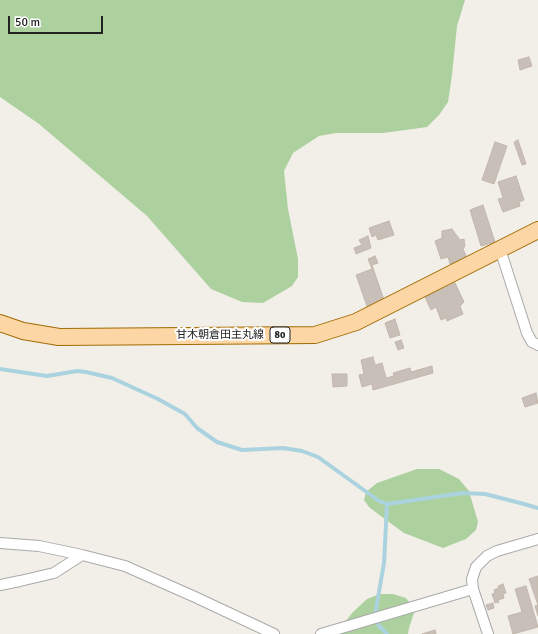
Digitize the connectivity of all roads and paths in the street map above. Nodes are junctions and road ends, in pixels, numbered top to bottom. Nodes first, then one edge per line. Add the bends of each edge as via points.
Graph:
1 (538, 230) edge
2 (500, 249) junction
3 (0, 323) edge
4 (538, 345) edge
5 (538, 539) edge
6 (0, 543) edge
7 (82, 555) junction
8 (0, 585) edge
9 (473, 589) junction
10 (274, 634) edge
11 (321, 634) edge
12 (488, 634) edge

1 - 2 main road, 甘木朝倉田主丸線 / 80
2 - 3 main road, 甘木朝倉田主丸線 / 80 via 356,322 315,335 59,337 23,331
2 - 4 street via 527,333 532,342
5 - 9 street via 487,556 476,567 472,579
6 - 7 street via 39,546
7 - 8 street via 54,573
7 - 10 street via 125,566
9 - 11 street
9 - 12 street

